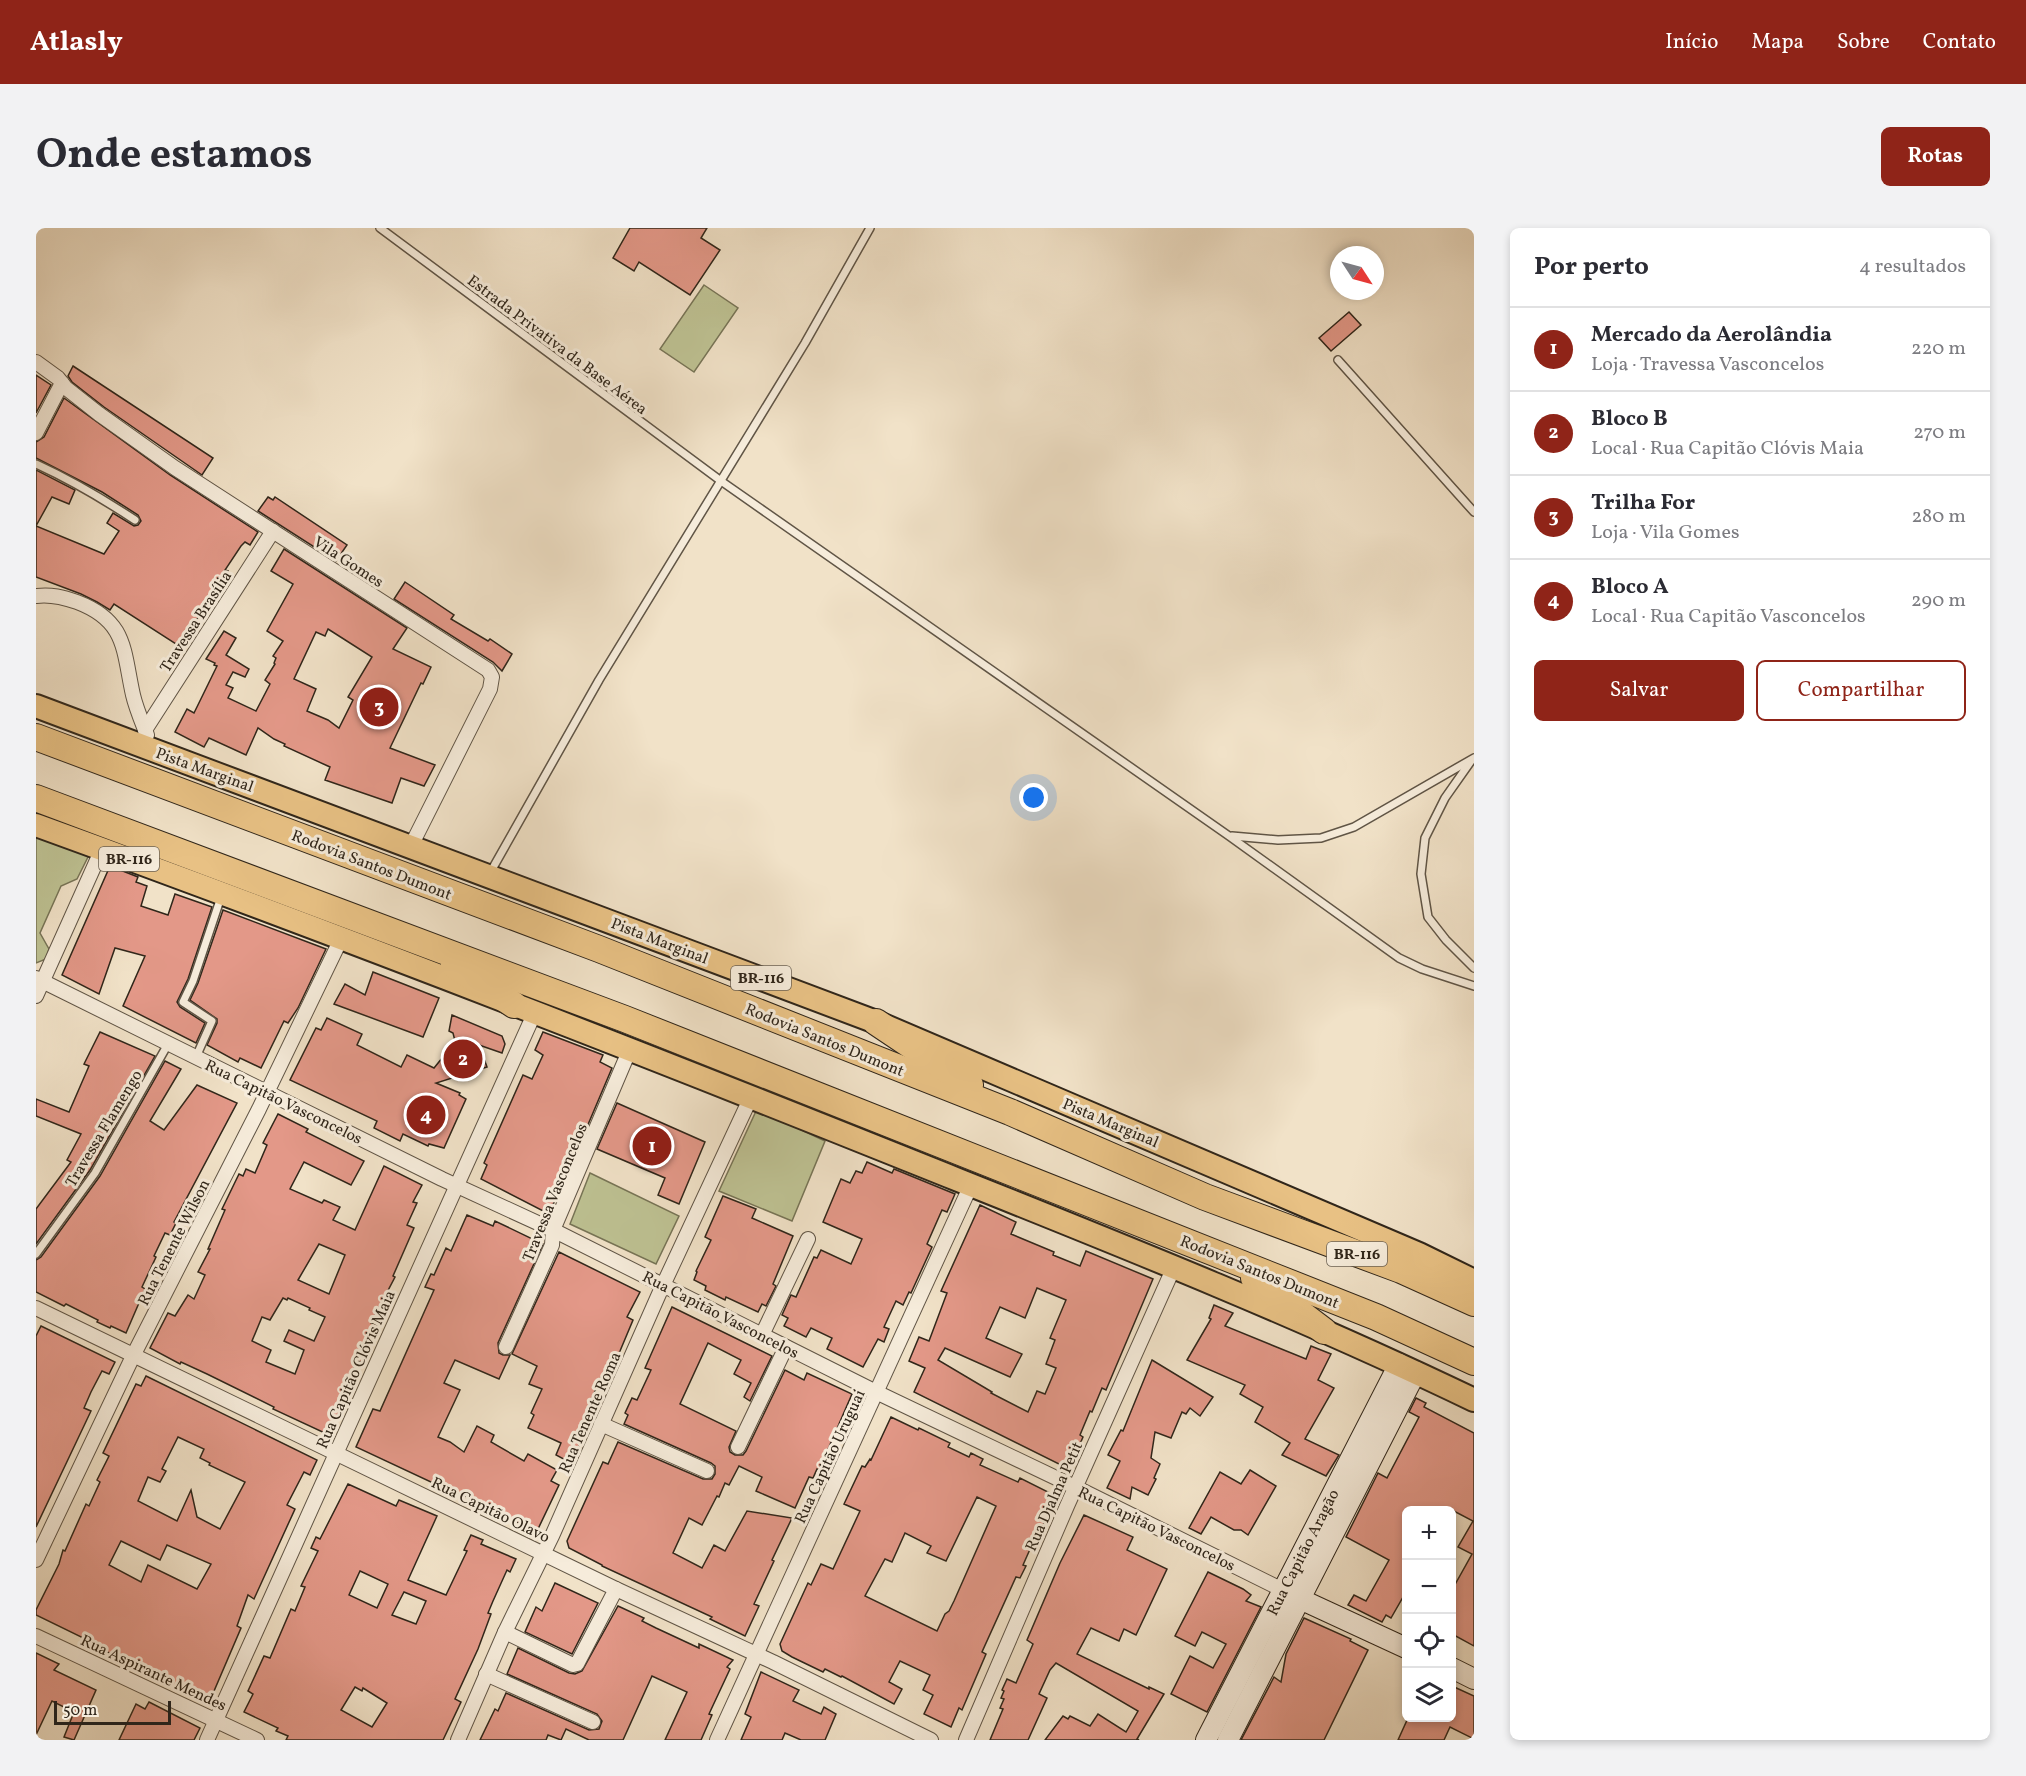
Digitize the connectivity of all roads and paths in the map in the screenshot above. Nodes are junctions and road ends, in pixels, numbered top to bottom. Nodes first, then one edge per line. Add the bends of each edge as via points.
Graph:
1 (380, 228) edge
2 (870, 228) edge
3 (1338, 360) dead end
4 (36, 362) edge
5 (62, 383) junction
6 (36, 433) edge
7 (36, 464) edge
8 (721, 482) junction
9 (1474, 512) edge
10 (135, 520) dead end
11 (273, 531) junction
12 (36, 596) edge
13 (36, 706) edge
14 (36, 737) edge
15 (149, 740) junction
16 (1473, 759) edge
17 (36, 798) edge
18 (36, 825) edge
19 (1229, 836) junction
20 (411, 846) junction
21 (102, 849) junction
22 (489, 875) junction
23 (222, 894) junction
24 (340, 939) junction
25 (414, 939) junction
26 (1474, 968) edge
27 (39, 980) edge
28 (1474, 986) edge
29 (36, 996) edge
30 (525, 1008) junction
31 (876, 1022) junction
32 (168, 1044) junction
33 (630, 1049) junction
34 (196, 1058) junction
35 (267, 1092) junction
36 (751, 1096) junction
37 (1010, 1112) junction
38 (456, 1185) junction
39 (971, 1185) junction
40 (553, 1230) junction
41 (808, 1239) dead end
42 (36, 1254) edge
43 (1227, 1258) junction
44 (1174, 1268) junction
45 (1474, 1281) edge
46 (663, 1286) junction
47 (1474, 1304) edge
48 (36, 1308) edge
49 (1324, 1331) junction
50 (762, 1335) junction
51 (506, 1347) dead end
52 (786, 1347) junction
53 (134, 1354) junction
54 (1474, 1362) edge
55 (1407, 1368) junction
56 (876, 1392) junction
57 (1474, 1400) edge
58 (601, 1424) junction
59 (738, 1447) dead end
60 (336, 1452) junction
61 (707, 1471) dead end
62 (1075, 1487) junction
63 (544, 1553) junction
64 (36, 1560) edge
65 (616, 1588) junction
66 (1291, 1594) junction
67 (505, 1632) junction
68 (36, 1636) edge
69 (1402, 1646) edge
70 (756, 1654) junction
71 (1456, 1670) edge
72 (486, 1674) junction
73 (1474, 1678) edge
74 (216, 1719) junction
75 (593, 1722) dead end
76 (207, 1740) edge
77 (257, 1740) edge
78 (458, 1740) edge
79 (717, 1740) edge
80 (931, 1740) edge
81 (966, 1740) edge
82 (1206, 1740) edge
83 (1228, 1740) edge

1 - 8 lane, Estrada Privativa da Base Aérea
2 - 8 lane
3 - 9 lane
4 - 5 street, Vila Gomes
5 - 6 street
5 - 11 street, Vila Gomes via 152,452
7 - 10 lane
8 - 19 lane, Estrada Privativa da Base Aérea
8 - 22 lane via 599,680
11 - 15 street, Travessa Brasília
11 - 20 street, Vila Gomes via 490,673 490,689
12 - 15 street via 49,594 81,604 96,611 113,627 123,644 134,698
13 - 15 main road, Pista Marginal / BR-116
14 - 37 highway, Rodovia Santos Dumont / BR-116 via 588,945
15 - 20 main road, Pista Marginal / BR-116
16 - 19 lane via 1354,828 1321,838
16 - 26 lane via 1445,798 1425,838 1420,874 1428,917
17 - 25 highway, Rodovia Santos Dumont / BR-116
18 - 21 main road, BR-116
19 - 28 lane, Estrada Privativa da Base Aérea via 1399,958
20 - 22 main road, Pista Marginal / BR-116
21 - 23 main road, BR-116
21 - 27 street
22 - 31 main road, Pista Marginal / BR-116
23 - 24 main road, BR-116
23 - 34 lane via 183,1002 212,1021
24 - 30 main road, BR-116
24 - 35 street, Rua Tenente Wilson
25 - 30 highway
25 - 43 highway, Rodovia Santos Dumont / BR-116
27 - 29 street
27 - 32 street, Rua Capitão Vasconcelos
30 - 33 main road, BR-116
30 - 38 street, Rua Capitão Clóvis Maia
31 - 37 highway
31 - 45 main road, Pista Marginal / BR-116
32 - 34 street, Rua Capitão Vasconcelos
32 - 42 lane, Travessa Flamengo via 95,1173
33 - 36 main road, BR-116
33 - 40 street, Travessa Vasconcelos
34 - 35 street, Rua Capitão Vasconcelos
35 - 38 street, Rua Capitão Vasconcelos
35 - 53 street, Rua Tenente Wilson
36 - 39 main road, BR-116
36 - 46 street, Rua Tenente Roma
37 - 47 highway, Rodovia Santos Dumont / BR-116 via 1205,1197 1401,1270
38 - 40 street, Rua Capitão Vasconcelos
38 - 60 street, Rua Capitão Clóvis Maia
39 - 44 main road, BR-116
39 - 56 street, Rua Capitão Uruguai
40 - 46 street, Rua Capitão Vasconcelos
40 - 51 street, Travessa Vasconcelos via 552,1245
41 - 50 street
43 - 49 highway
43 - 54 highway, Rodovia Santos Dumont / BR-116 via 1376,1317
44 - 49 main road, BR-116
44 - 62 street, Rua Djalma Petit
46 - 50 street, Rua Capitão Vasconcelos
46 - 58 street, Rua Tenente Roma
48 - 53 street, Rua Capitão Olavo
49 - 55 main road, BR-116
50 - 52 street, Rua Capitão Vasconcelos
52 - 56 street, Rua Capitão Vasconcelos
52 - 59 street
53 - 60 street, Rua Capitão Olavo
53 - 64 street, Rua Tenente Wilson
55 - 57 main road, BR-116
55 - 66 main road, Rua Capitão Aragão
56 - 62 street, Rua Capitão Vasconcelos
56 - 70 street, Rua Capitão Uruguai
58 - 61 street
58 - 63 street, Rua Tenente Roma
60 - 63 street, Rua Capitão Olavo
60 - 74 street, Rua Capitão Clóvis Maia
62 - 66 street, Rua Capitão Vasconcelos
62 - 81 street, Rua Djalma Petit
63 - 65 street, Rua Capitão Olavo
63 - 67 street, Rua Tenente Roma
65 - 67 street via 577,1664
65 - 70 street, Rua Capitão Olavo
66 - 69 main road, Rua Capitão Vasconcelos
66 - 82 main road, Rua Capitão Aragão
66 - 83 main road, Rua Capitão Aragão
67 - 72 street, Rua Tenente Roma
68 - 74 street, Rua Aspirante Mendes
70 - 79 street, Rua Capitão Uruguai
70 - 80 street, Rua Capitão Olavo
71 - 73 main road
72 - 75 street
72 - 78 street, Rua Tenente Roma
74 - 76 street, Rua Capitão Clóvis Maia
74 - 77 street, Rua Aspirante Mendes

